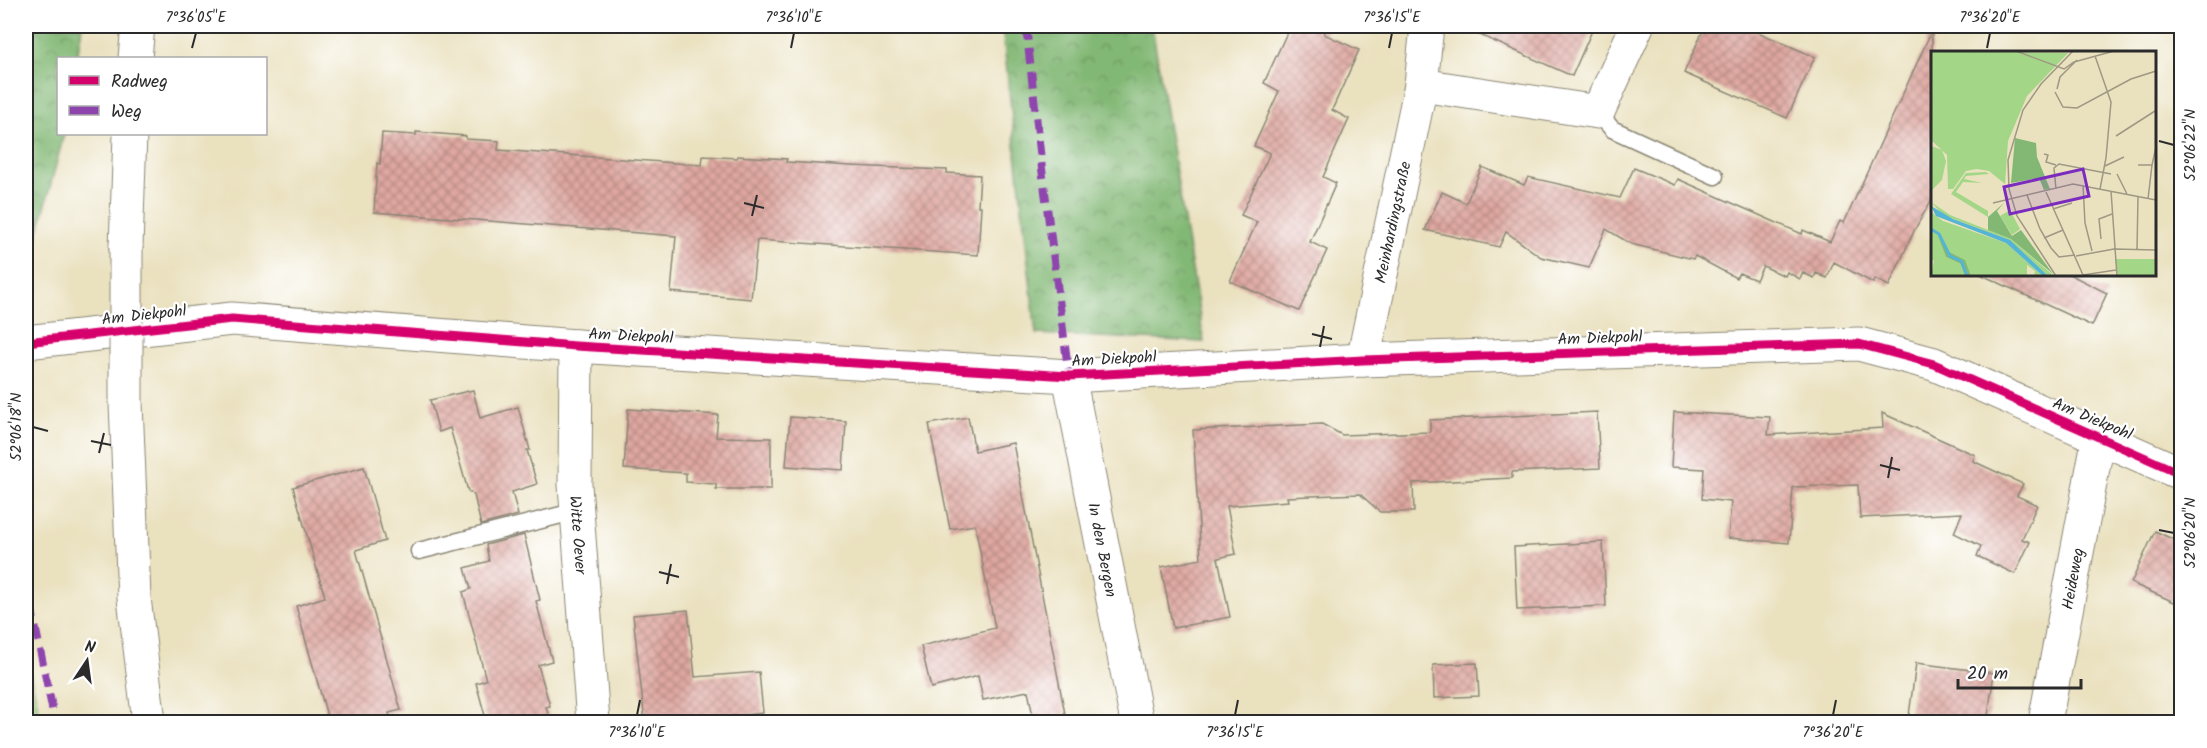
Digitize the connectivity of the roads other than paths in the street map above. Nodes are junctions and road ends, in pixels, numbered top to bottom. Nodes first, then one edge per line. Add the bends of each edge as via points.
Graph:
1 (138, 26) edge
2 (1428, 26) edge
3 (1637, 26) edge
4 (135, 57) edge
5 (1421, 85) junction
6 (1598, 112) junction
7 (130, 135) edge
8 (1715, 177) dead end
9 (26, 342) edge
10 (576, 346) junction
11 (1363, 360) junction
12 (1069, 376) junction
13 (2099, 436) junction
14 (2181, 474) edge
15 (577, 511) junction
16 (419, 551) dead end
17 (149, 723) edge
18 (593, 723) edge
19 (1137, 723) edge
20 (2045, 723) edge

1 - 4 street
2 - 5 street, Meinhardingstraße
3 - 6 street
5 - 6 street
5 - 11 street, Meinhardingstraße
6 - 8 lane via 1612,129
7 - 17 street, bridge via 126,403 134,598
9 - 10 street, Am Diekpohl via 232,319
10 - 12 street, Am Diekpohl
10 - 15 street, Witte Oever
11 - 12 street, Am Diekpohl
11 - 13 street, Am Diekpohl via 1859,344 1934,364
12 - 19 street, In den Bergen
13 - 14 street, Am Diekpohl
13 - 20 street, Heideweg
15 - 16 lane
15 - 18 street, Witte Oever

